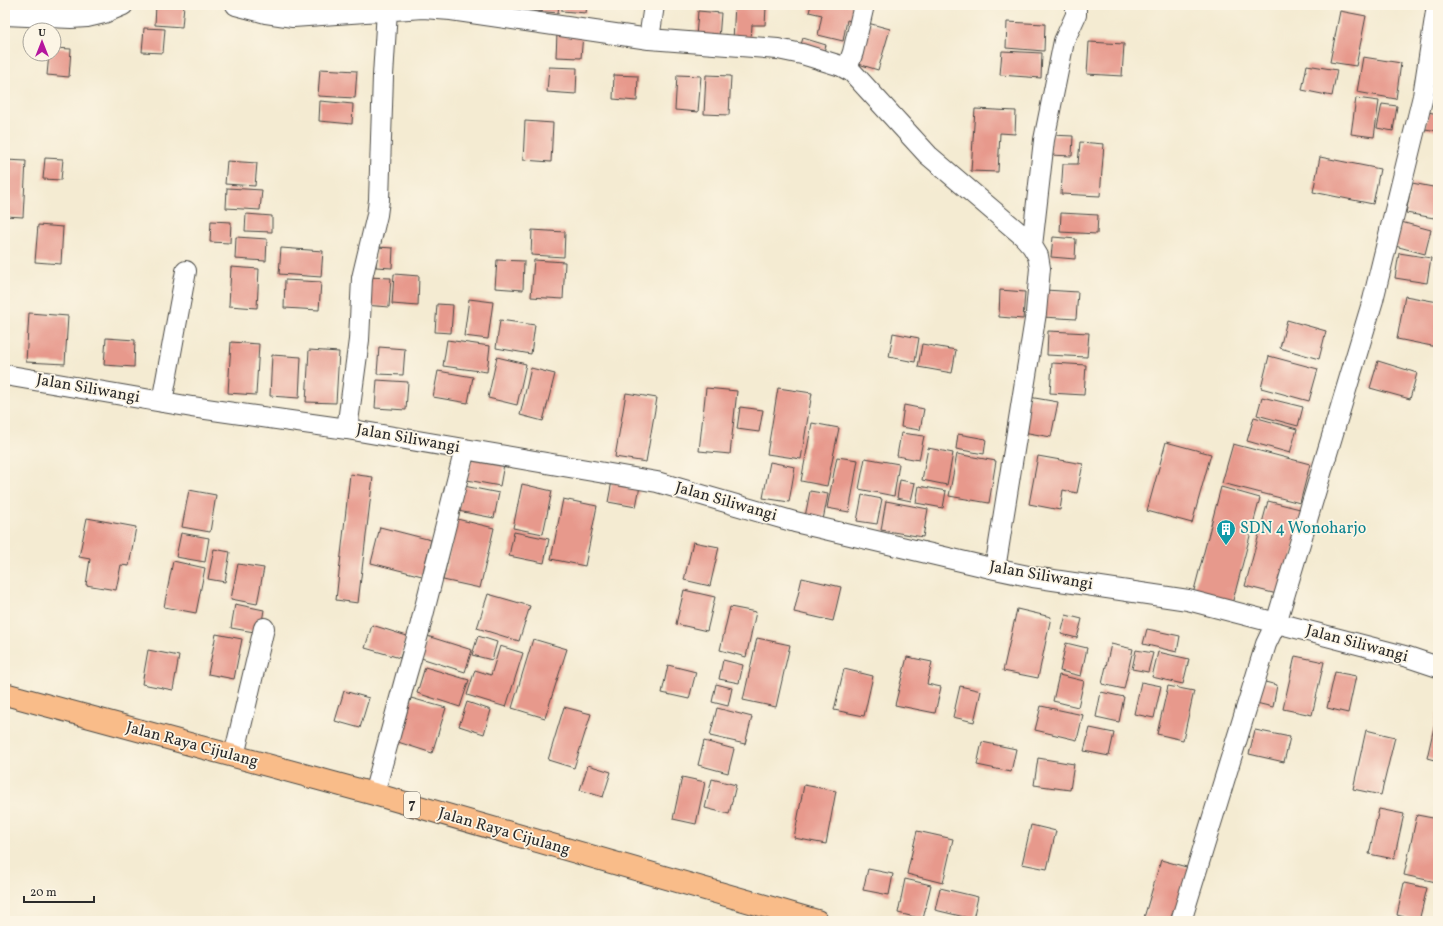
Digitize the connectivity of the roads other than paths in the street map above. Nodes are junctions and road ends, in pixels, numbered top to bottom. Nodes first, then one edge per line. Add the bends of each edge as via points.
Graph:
1 (123, 5) edge
2 (236, 5) edge
3 (654, 5) edge
4 (864, 5) edge
5 (1076, 5) edge
6 (1437, 5) edge
7 (388, 10) junction
8 (5, 15) edge
9 (649, 39) junction
10 (847, 69) junction
11 (1431, 96) edge
12 (1032, 246) junction
13 (186, 271) dead end
14 (5, 375) edge
15 (162, 402) junction
16 (347, 429) junction
17 (465, 449) junction
18 (996, 569) junction
19 (1276, 623) junction
20 (264, 628) dead end
21 (1438, 667) edge
22 (5, 694) edge
23 (234, 756) junction
24 (374, 794) junction
25 (817, 921) edge
26 (1181, 921) edge

1 - 8 street via 87,17
2 - 7 street via 266,13 293,16
3 - 9 street
4 - 10 street
5 - 12 street via 1076,15 1064,40 1044,140
6 - 11 street
7 - 9 street via 451,10
7 - 16 street via 379,200 363,273 359,340
9 - 10 street via 778,49
10 - 12 street via 928,155
11 - 19 street
12 - 18 street via 1038,256 1040,268 1036,313
13 - 15 street
14 - 15 street, Jalan Siliwangi
15 - 16 street, Jalan Siliwangi
16 - 17 street, Jalan Siliwangi
17 - 18 street, Jalan Siliwangi via 657,482 795,522
17 - 24 street
18 - 19 street, Jalan Siliwangi via 1032,577 1188,600
19 - 21 street, Jalan Siliwangi
19 - 26 street via 1266,644
20 - 23 street
22 - 23 highway, Jalan Raya Cijulang / 7
23 - 24 highway, Jalan Raya Cijulang / 7
24 - 25 highway, Jalan Raya Cijulang / 7

